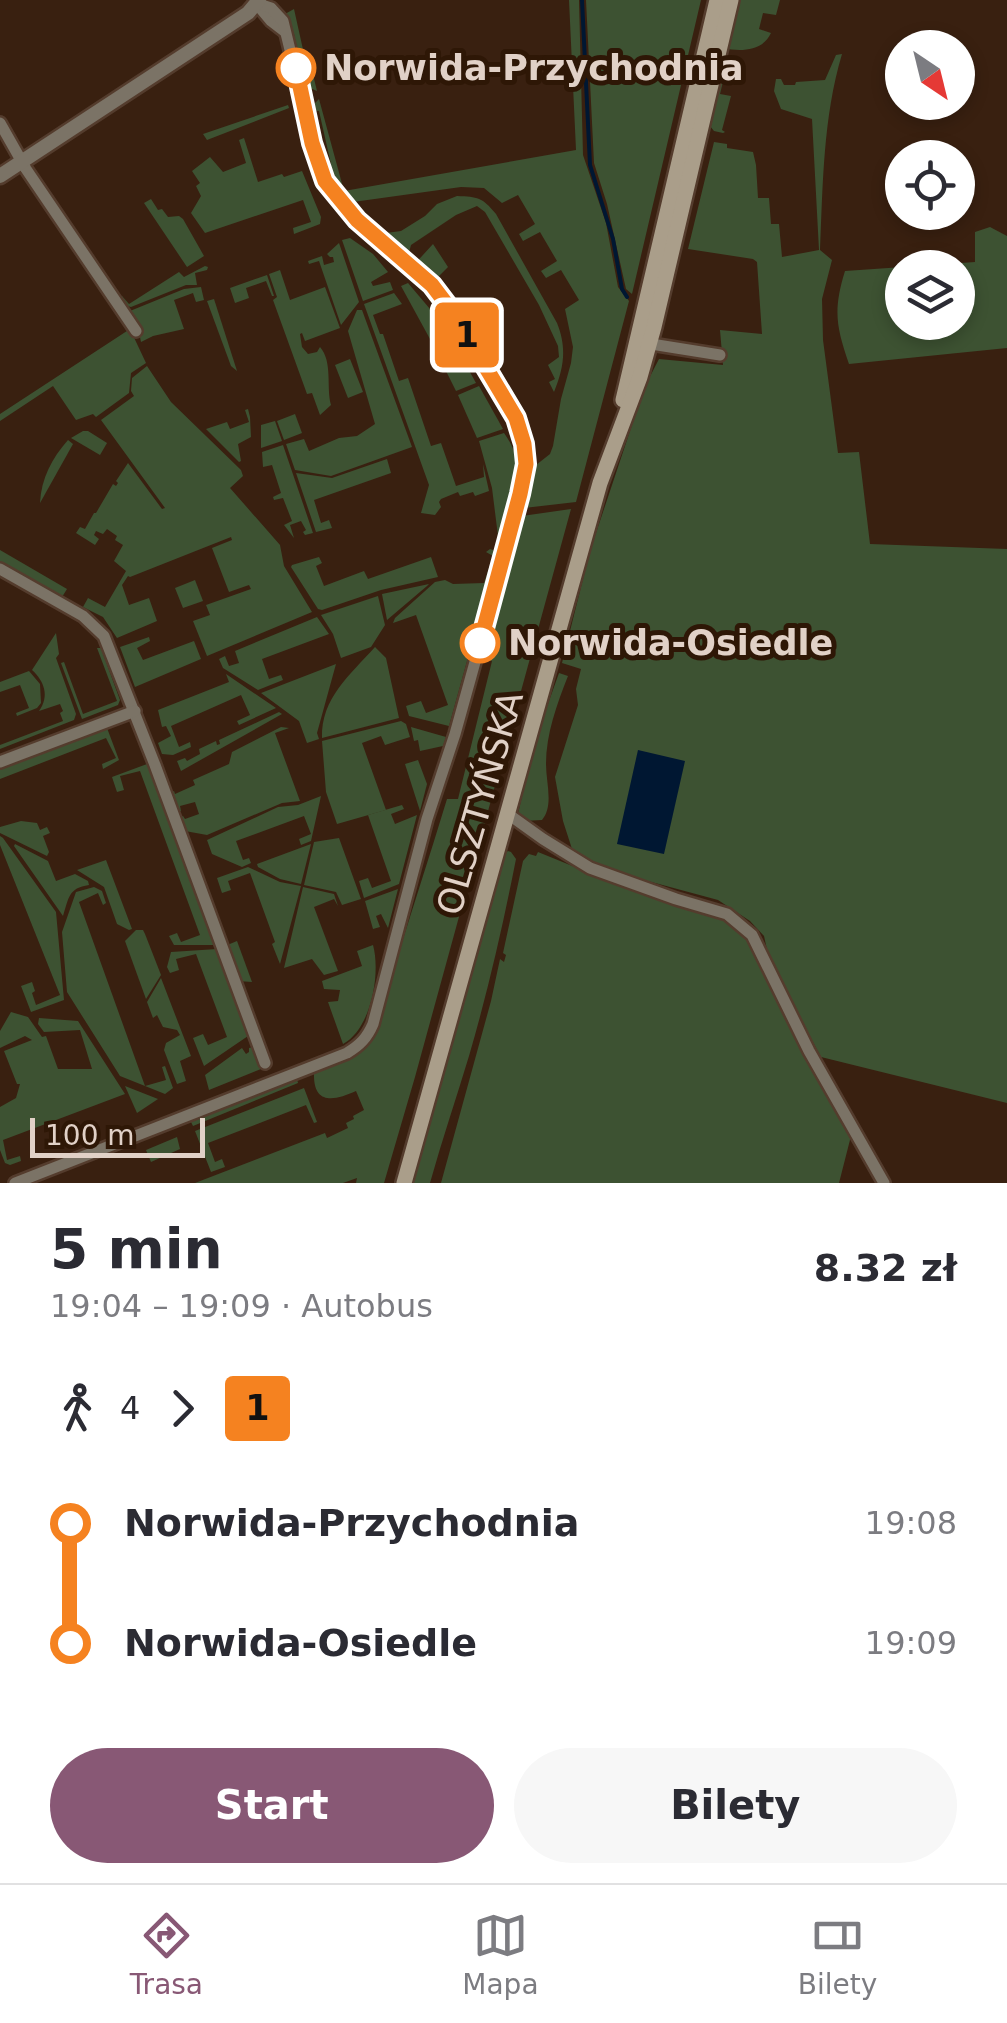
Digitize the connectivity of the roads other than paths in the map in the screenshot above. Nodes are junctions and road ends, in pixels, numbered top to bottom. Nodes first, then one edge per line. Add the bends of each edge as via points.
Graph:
1 (717, 0) edge
2 (731, 0) edge
3 (257, 2) edge
4 (0, 124) edge
5 (23, 160) junction
6 (0, 176) edge
7 (136, 331) dead end
8 (643, 343) junction
9 (720, 355) dead end
10 (0, 569) edge
11 (134, 712) junction
12 (0, 762) edge
13 (508, 814) junction
14 (265, 1063) dead end
15 (15, 1183) edge
16 (404, 1183) edge
17 (884, 1183) edge

1 - 8 main road, OLSZTYŃSKA
2 - 8 main road, OLSZTYŃSKA
3 - 5 street
3 - 15 street via 284,31 325,181 454,314 516,418 526,464 367,1036 348,1053
4 - 5 street
5 - 6 street
5 - 7 street
8 - 9 street
8 - 13 main road, OLSZTYŃSKA
10 - 11 street via 92,622
11 - 12 street
11 - 14 street
13 - 16 main road, OLSZTYŃSKA
13 - 17 street via 590,868 728,914 752,935

